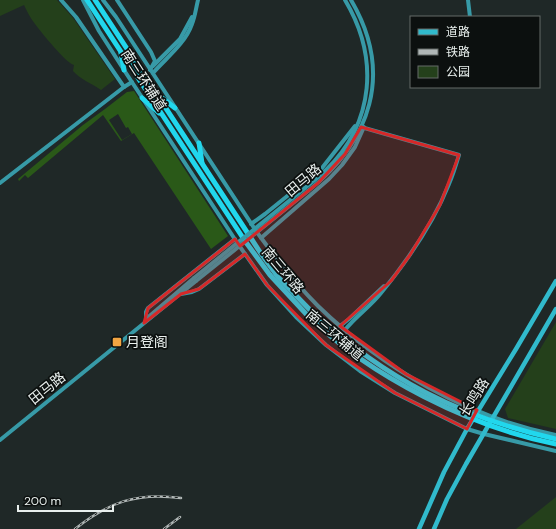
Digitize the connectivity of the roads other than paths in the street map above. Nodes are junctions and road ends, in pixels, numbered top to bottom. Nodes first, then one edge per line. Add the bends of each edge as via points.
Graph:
1 (61, 0) edge
2 (83, 0) edge
3 (87, 0) edge
4 (95, 0) edge
5 (103, 0) edge
6 (117, 0) edge
7 (198, 0) edge
8 (346, 0) edge
9 (352, 0) edge
10 (468, 0) edge
11 (470, 16) edge
12 (120, 50) junction
13 (124, 70) junction
14 (152, 72) junction
15 (132, 82) junction
16 (124, 87) junction
17 (153, 90) junction
18 (142, 98) junction
19 (175, 108) junction
20 (165, 119) junction
21 (360, 121) junction
22 (362, 127) junction
23 (199, 143) junction
24 (202, 166) junction
25 (0, 184) edge
26 (307, 189) junction
27 (252, 224) junction
28 (262, 238) junction
29 (235, 239) junction
30 (245, 254) junction
31 (195, 279) junction
32 (390, 281) junction
33 (556, 281) edge
34 (181, 294) junction
35 (556, 309) edge
36 (310, 314) junction
37 (146, 317) junction
38 (144, 323) junction
39 (340, 326) junction
40 (345, 330) junction
41 (477, 410) junction
42 (493, 417) junction
43 (467, 429) junction
44 (484, 434) junction
45 (556, 435) edge
46 (556, 439) edge
47 (0, 440) edge
48 (556, 444) edge
49 (556, 451) edge
50 (419, 529) edge
51 (434, 529) edge

1 - 16 street via 76,17
2 - 13 street, 南三环辅道
3 - 12 highway, 南三环路
4 - 17 highway, 南三环路
5 - 14 street, 南三环辅道
6 - 14 street via 152,52 155,61
7 - 14 street via 192,26 174,52
8 - 21 street, 田马路 via 355,16 365,47 368,70 367,96
9 - 22 street, 田马路 via 370,46 374,69 372,95
10 - 11 street
12 - 13 highway
12 - 20 highway, 南三环路
13 - 15 street, 南三环辅道
14 - 19 street, 南三环辅道
15 - 16 street
15 - 18 street, 南三环辅道
16 - 25 street
17 - 19 highway
17 - 24 highway, 南三环路
18 - 20 highway
18 - 29 street, 南三环辅道
19 - 23 street, 南三环辅道
20 - 36 highway, 南三环路 via 270,275
21 - 26 street, 田马路 via 339,155
21 - 27 street via 322,168
22 - 26 street, 田马路 via 332,170
22 - 28 street via 355,147 342,165
22 - 32 street via 459,156 449,185 431,222
23 - 24 highway
23 - 27 street, 南三环辅道
24 - 36 highway, 南三环路 via 264,258
26 - 31 street, 田马路, bridge
27 - 28 street, 南三环辅道
28 - 39 street, 南三环辅道 via 303,290
29 - 30 street, 南三环辅道
29 - 37 street via 148,308
30 - 34 street via 199,289
30 - 43 street, 南三环辅道 via 296,317 326,345 395,393
31 - 34 street, 田马路
31 - 37 street, 田马路
32 - 39 street
32 - 40 street
33 - 41 main road, 长鸣路
34 - 38 street, 田马路
35 - 42 main road, 长鸣路
36 - 46 highway, 南三环路, bridge via 370,359 443,402 475,416
36 - 48 highway, 南三环路, bridge via 334,340 399,384 471,419
37 - 38 street
38 - 47 street, 田马路
39 - 40 street, 南三环辅道
40 - 41 street, 南三环辅道 via 406,374
41 - 42 street, 南三环辅道
41 - 43 main road, 长鸣路
42 - 44 main road, 长鸣路
42 - 45 street, 南三环辅道 via 534,431
43 - 44 street, 南三环辅道
43 - 50 main road, 长鸣路 via 444,472
44 - 49 street, 南三环辅道
44 - 51 main road, 长鸣路 via 447,499

